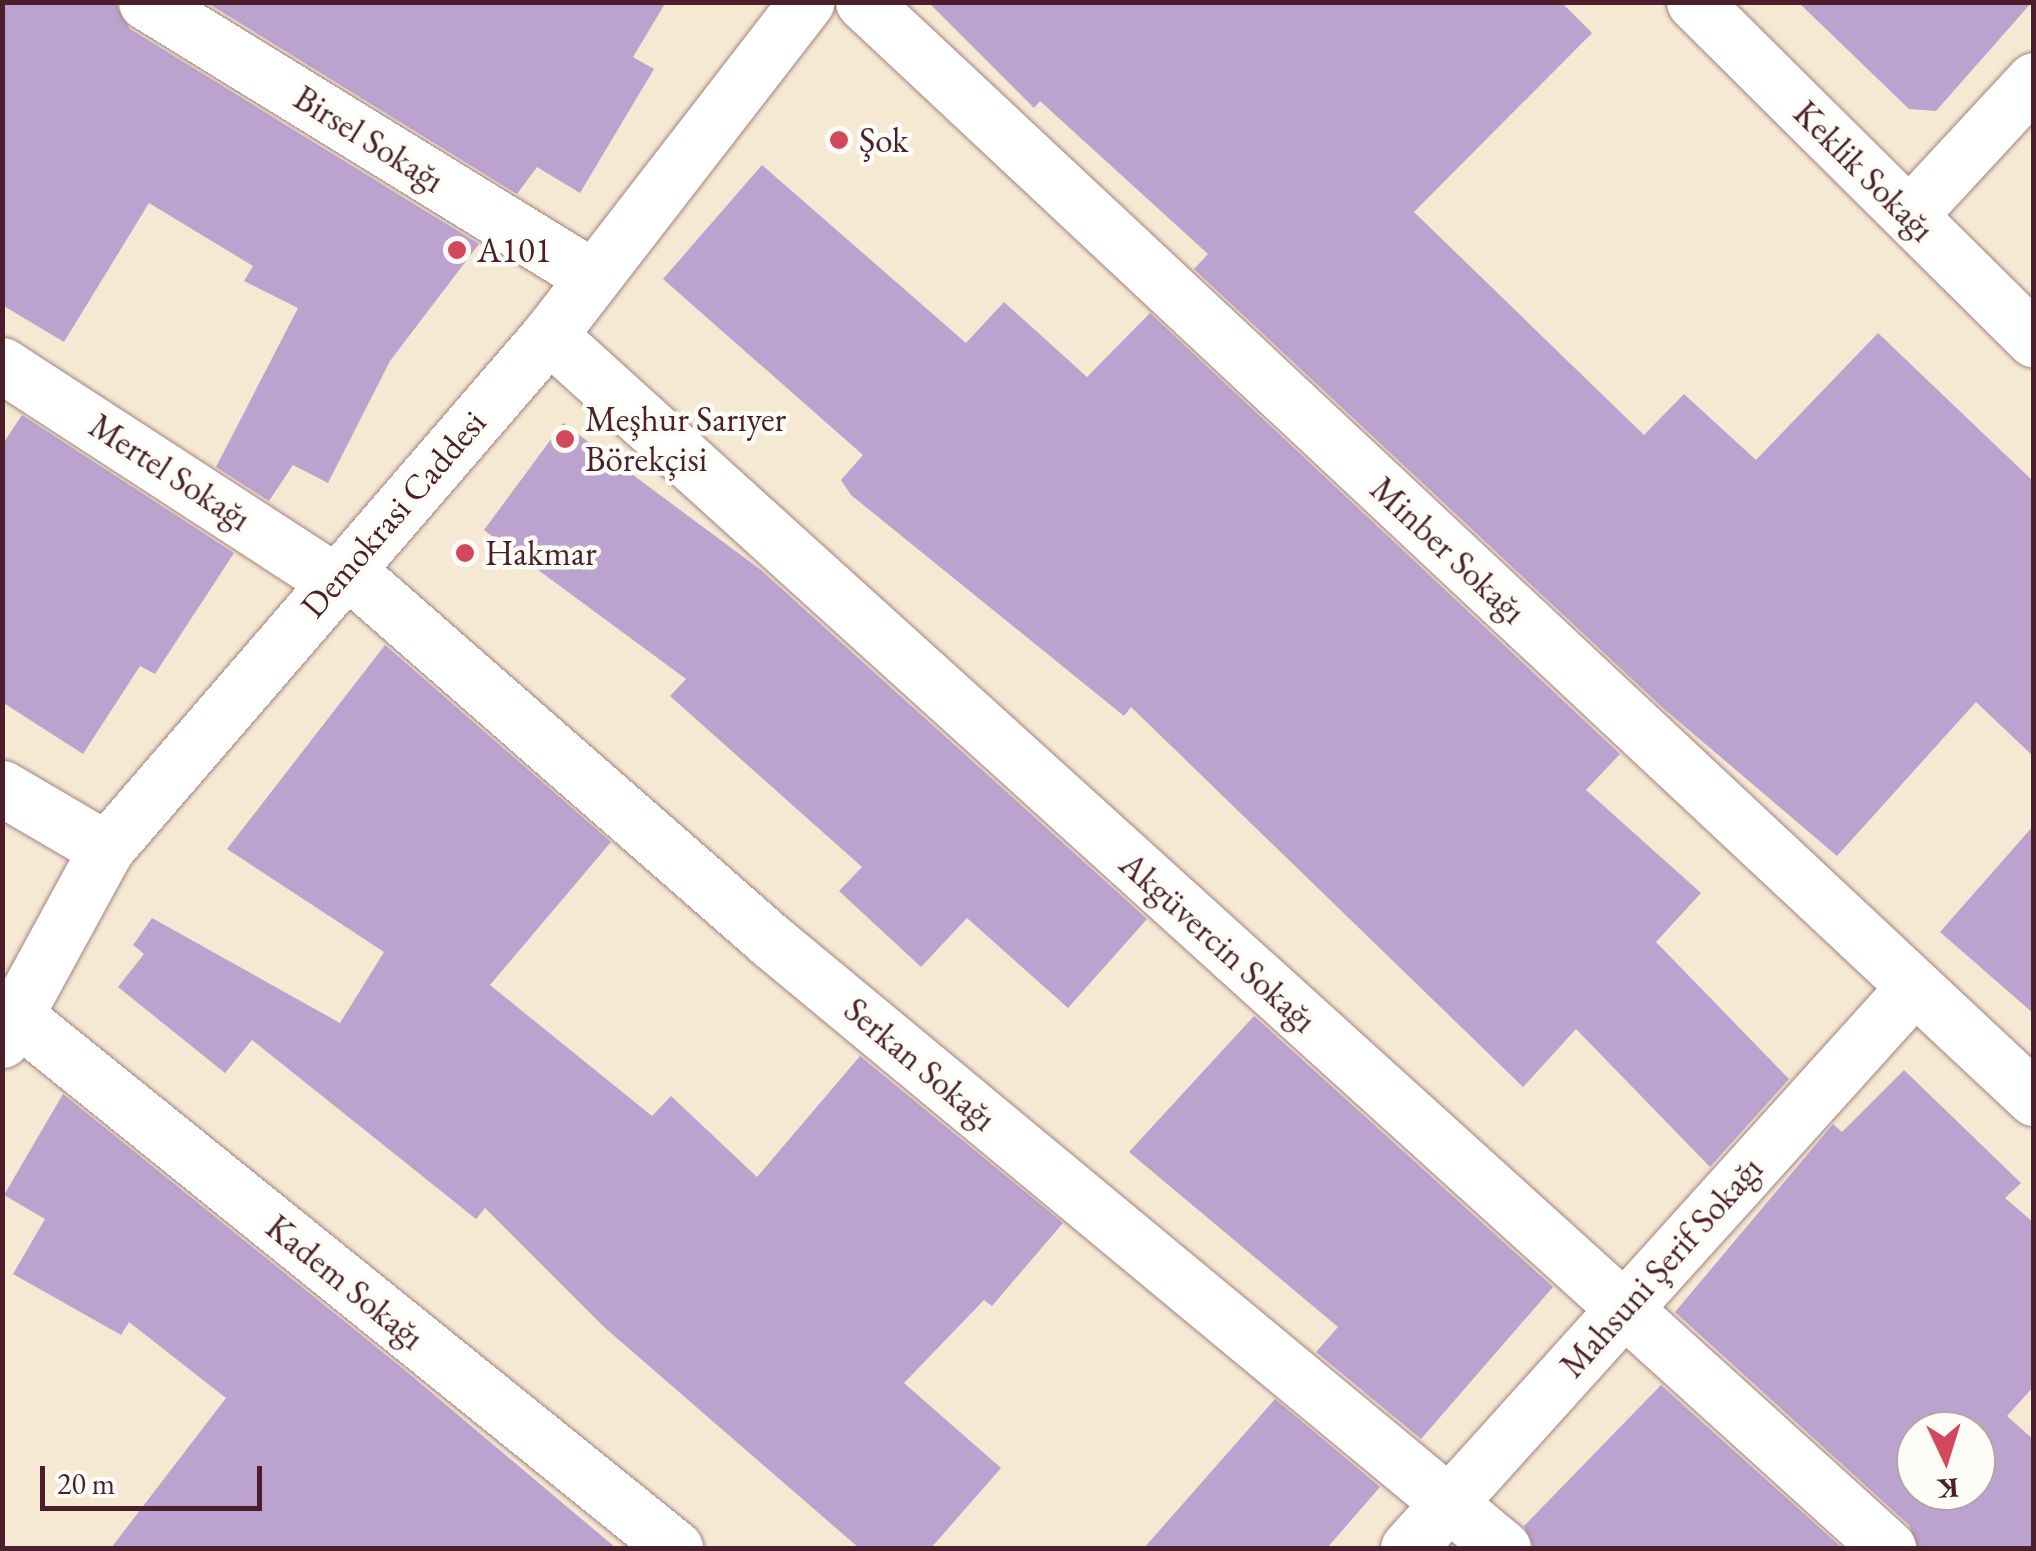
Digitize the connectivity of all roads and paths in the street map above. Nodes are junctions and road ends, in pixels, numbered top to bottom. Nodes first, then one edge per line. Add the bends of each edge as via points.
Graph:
1 (146, 2) edge
2 (806, 2) edge
3 (863, 2) edge
4 (1694, 2) edge
5 (2034, 80) edge
6 (1909, 215) junction
7 (591, 276) junction
8 (548, 335) junction
9 (2034, 340) edge
10 (2, 365) edge
11 (341, 575) junction
12 (2, 788) edge
13 (106, 849) junction
14 (1914, 987) junction
15 (9, 1028) edge
16 (2034, 1098) edge
17 (1622, 1309) junction
18 (1450, 1503) junction
19 (675, 1548) edge
20 (1408, 1548) edge
21 (1503, 1548) edge
22 (1888, 1548) edge

1 - 7 street, Birsel Sokağı
2 - 7 street, Demokrasi Caddesi
3 - 14 street, Minber Sokağı
4 - 6 street, Keklik Sokağı
5 - 6 street
6 - 9 street, Keklik Sokağı
7 - 8 street, Demokrasi Caddesi
8 - 11 street, Demokrasi Caddesi
8 - 17 street, Akgüvercin Sokağı
10 - 11 street, Mertel Sokağı
11 - 13 street, Demokrasi Caddesi
11 - 18 street, Serkan Sokağı
12 - 13 street
13 - 15 street, Demokrasi Caddesi
14 - 16 street, Minber Sokağı
14 - 17 street, Mahsuni Şerif Sokağı
15 - 19 street, Kadem Sokağı
17 - 18 street, Mahsuni Şerif Sokağı
17 - 22 street, Akgüvercin Sokağı
18 - 20 street, Mahsuni Şerif Sokağı
18 - 21 street, Serkan Sokağı

